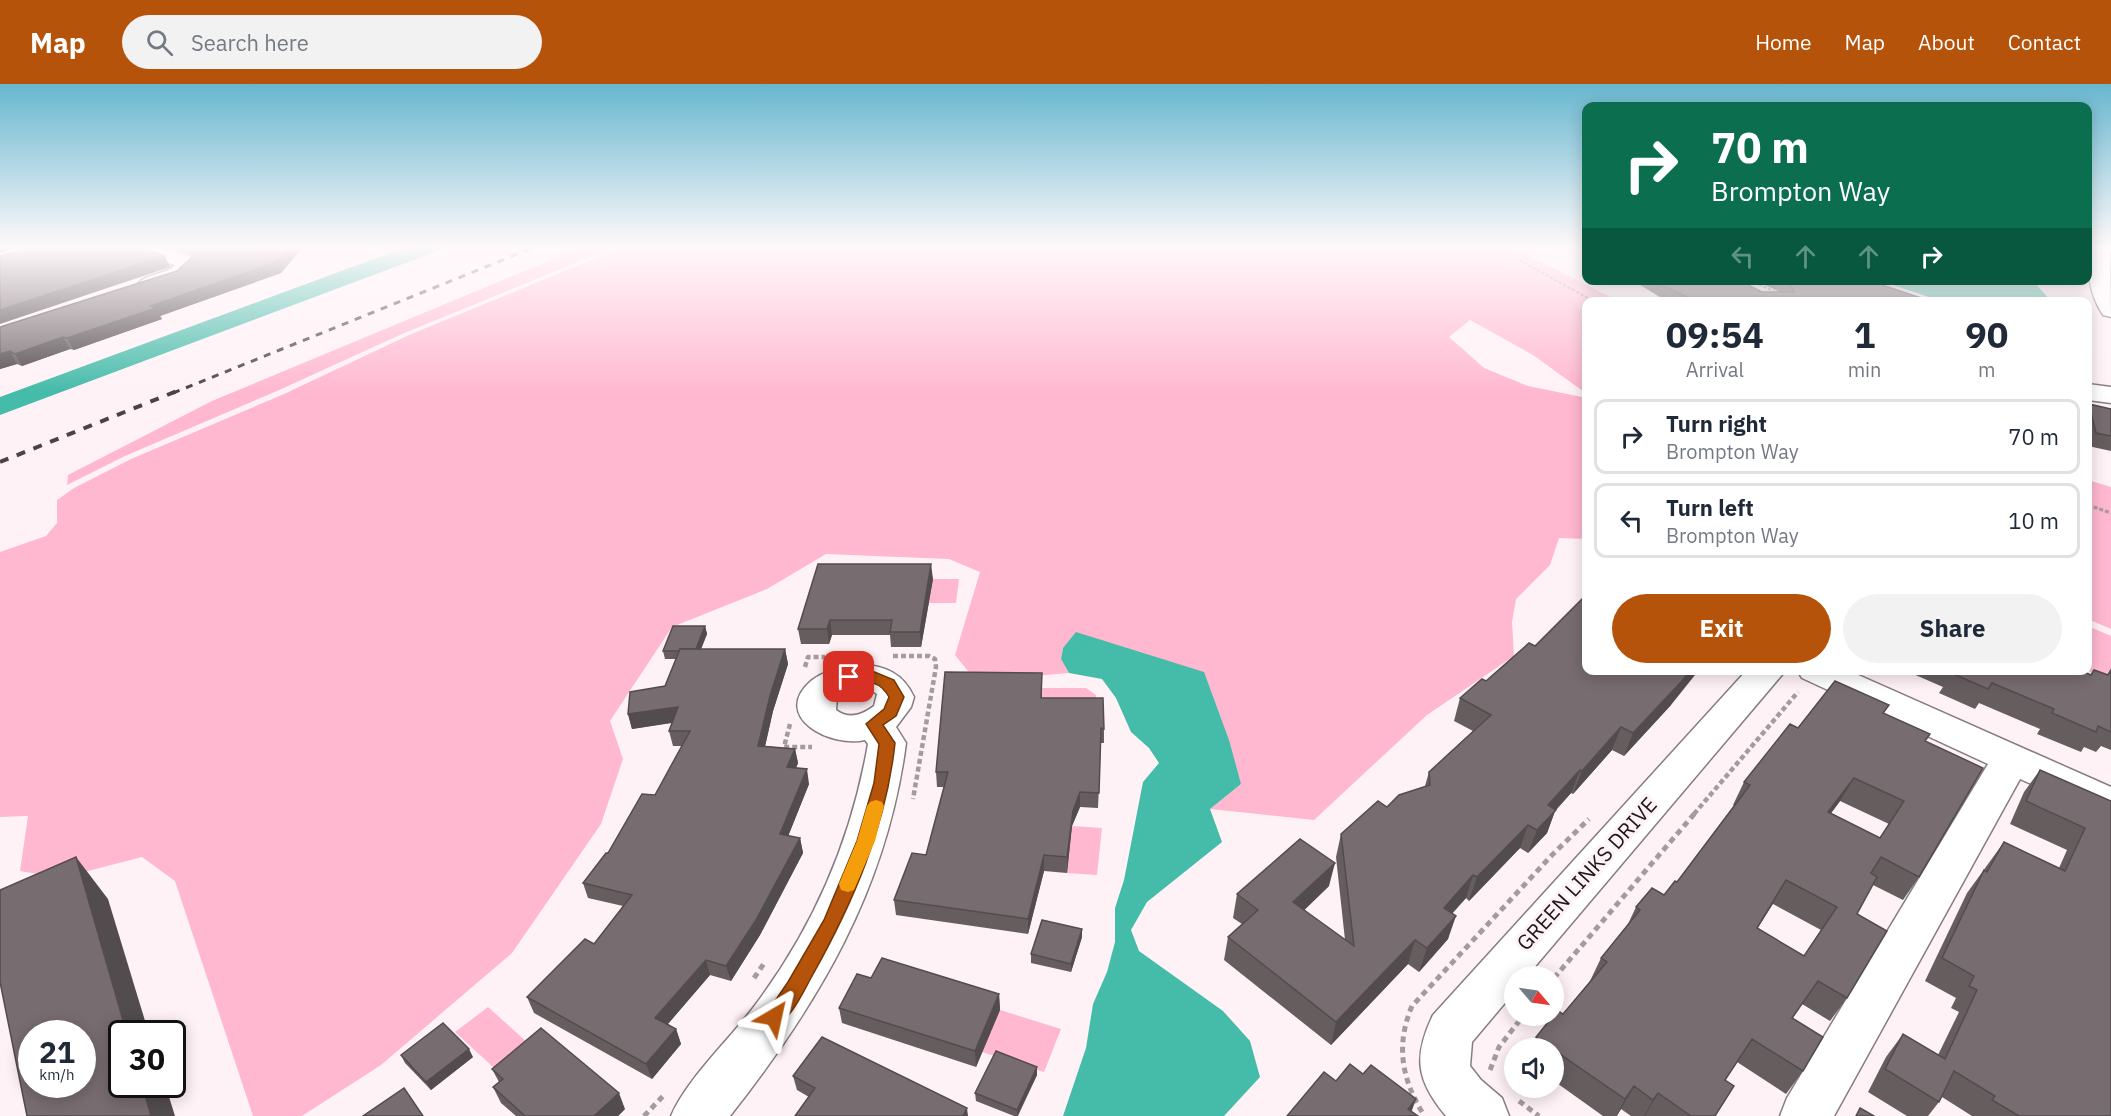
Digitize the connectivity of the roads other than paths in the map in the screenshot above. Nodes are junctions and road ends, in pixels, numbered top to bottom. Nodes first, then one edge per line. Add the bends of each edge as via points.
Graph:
1 (2102, 295) edge
2 (2111, 310) edge
3 (2092, 393) edge
4 (2111, 395) edge
5 (1796, 676) edge
6 (874, 724) dead end
7 (2011, 759) junction
8 (2111, 804) edge
9 (1495, 1096) edge
10 (697, 1116) edge
11 (1806, 1116) edge

1 - 2 street
3 - 4 street
5 - 7 street
5 - 9 street, GREEN LINKS DRIVE via 1450,1031 1443,1057 1451,1080 1465,1101
6 - 10 street via 887,743 882,783 866,841 832,923 788,998
7 - 8 street
7 - 11 street

